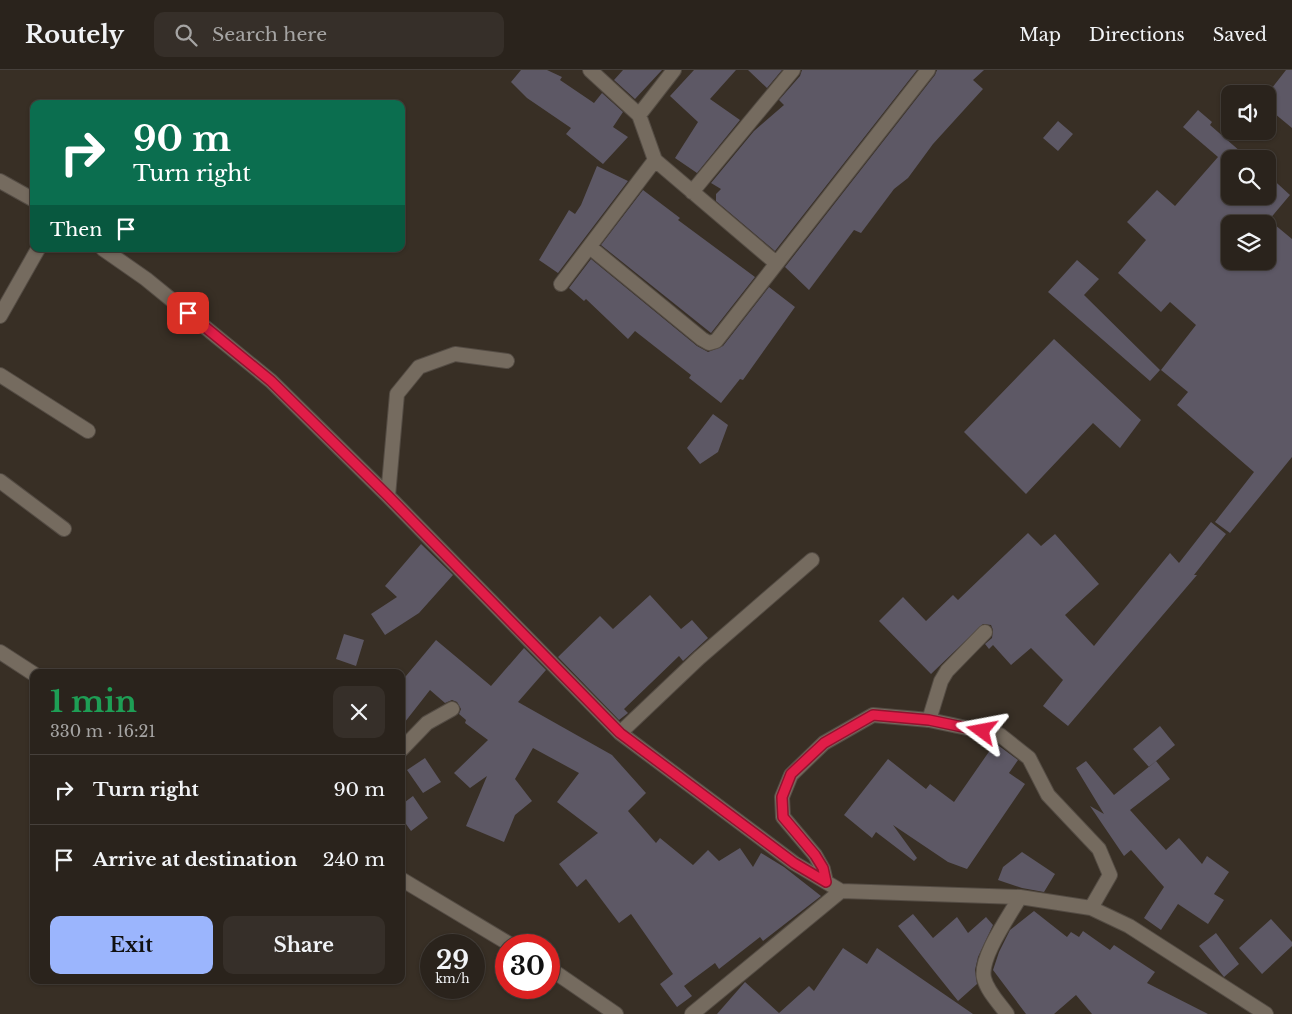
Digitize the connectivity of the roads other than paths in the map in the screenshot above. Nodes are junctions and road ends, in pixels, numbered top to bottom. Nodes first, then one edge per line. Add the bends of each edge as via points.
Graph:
1 (590, 70) edge
2 (674, 70) edge
3 (793, 70) edge
4 (928, 70) edge
5 (639, 115) junction
6 (655, 160) junction
7 (0, 181) edge
8 (692, 192) junction
9 (30, 198) edge
10 (591, 248) junction
11 (36, 252) edge
12 (107, 252) edge
13 (776, 263) junction
14 (561, 284) dead end
15 (0, 316) edge
16 (507, 361) dead end
17 (0, 375) edge
18 (88, 431) dead end
19 (0, 481) edge
20 (388, 496) junction
21 (64, 529) dead end
22 (812, 560) dead end
23 (985, 632) dead end
24 (0, 652) edge
25 (30, 671) edge
26 (452, 709) dead end
27 (929, 720) junction
28 (620, 733) junction
29 (405, 746) edge
30 (405, 881) edge
31 (826, 882) junction
32 (841, 891) junction
33 (1020, 897) junction
34 (1091, 908) junction
35 (495, 935) edge
36 (560, 976) edge
37 (616, 1014) edge
38 (692, 1014) edge
39 (1006, 1014) edge
40 (1266, 1014) edge

1 - 5 street
2 - 5 street
3 - 8 street
4 - 13 street
5 - 6 street
6 - 8 street
6 - 10 street
7 - 9 street
8 - 13 street
10 - 13 street via 702,340 709,342 716,341
10 - 14 street
11 - 15 street
12 - 20 street via 146,279 271,381
16 - 20 street via 455,354 419,367 397,394
17 - 18 street
19 - 21 street
20 - 28 street
22 - 28 street via 699,658
23 - 27 street via 941,681
24 - 25 street
26 - 29 street via 426,723
27 - 31 street via 873,715 824,743 791,774 782,797 783,817 815,855 823,868
27 - 34 street via 1000,735 1029,758 1048,795 1099,849 1110,875
28 - 31 street via 794,863
30 - 35 street
31 - 32 street
32 - 33 street
32 - 38 street
33 - 34 street
33 - 39 street via 985,959 984,977
34 - 40 street via 1129,926
36 - 37 street

